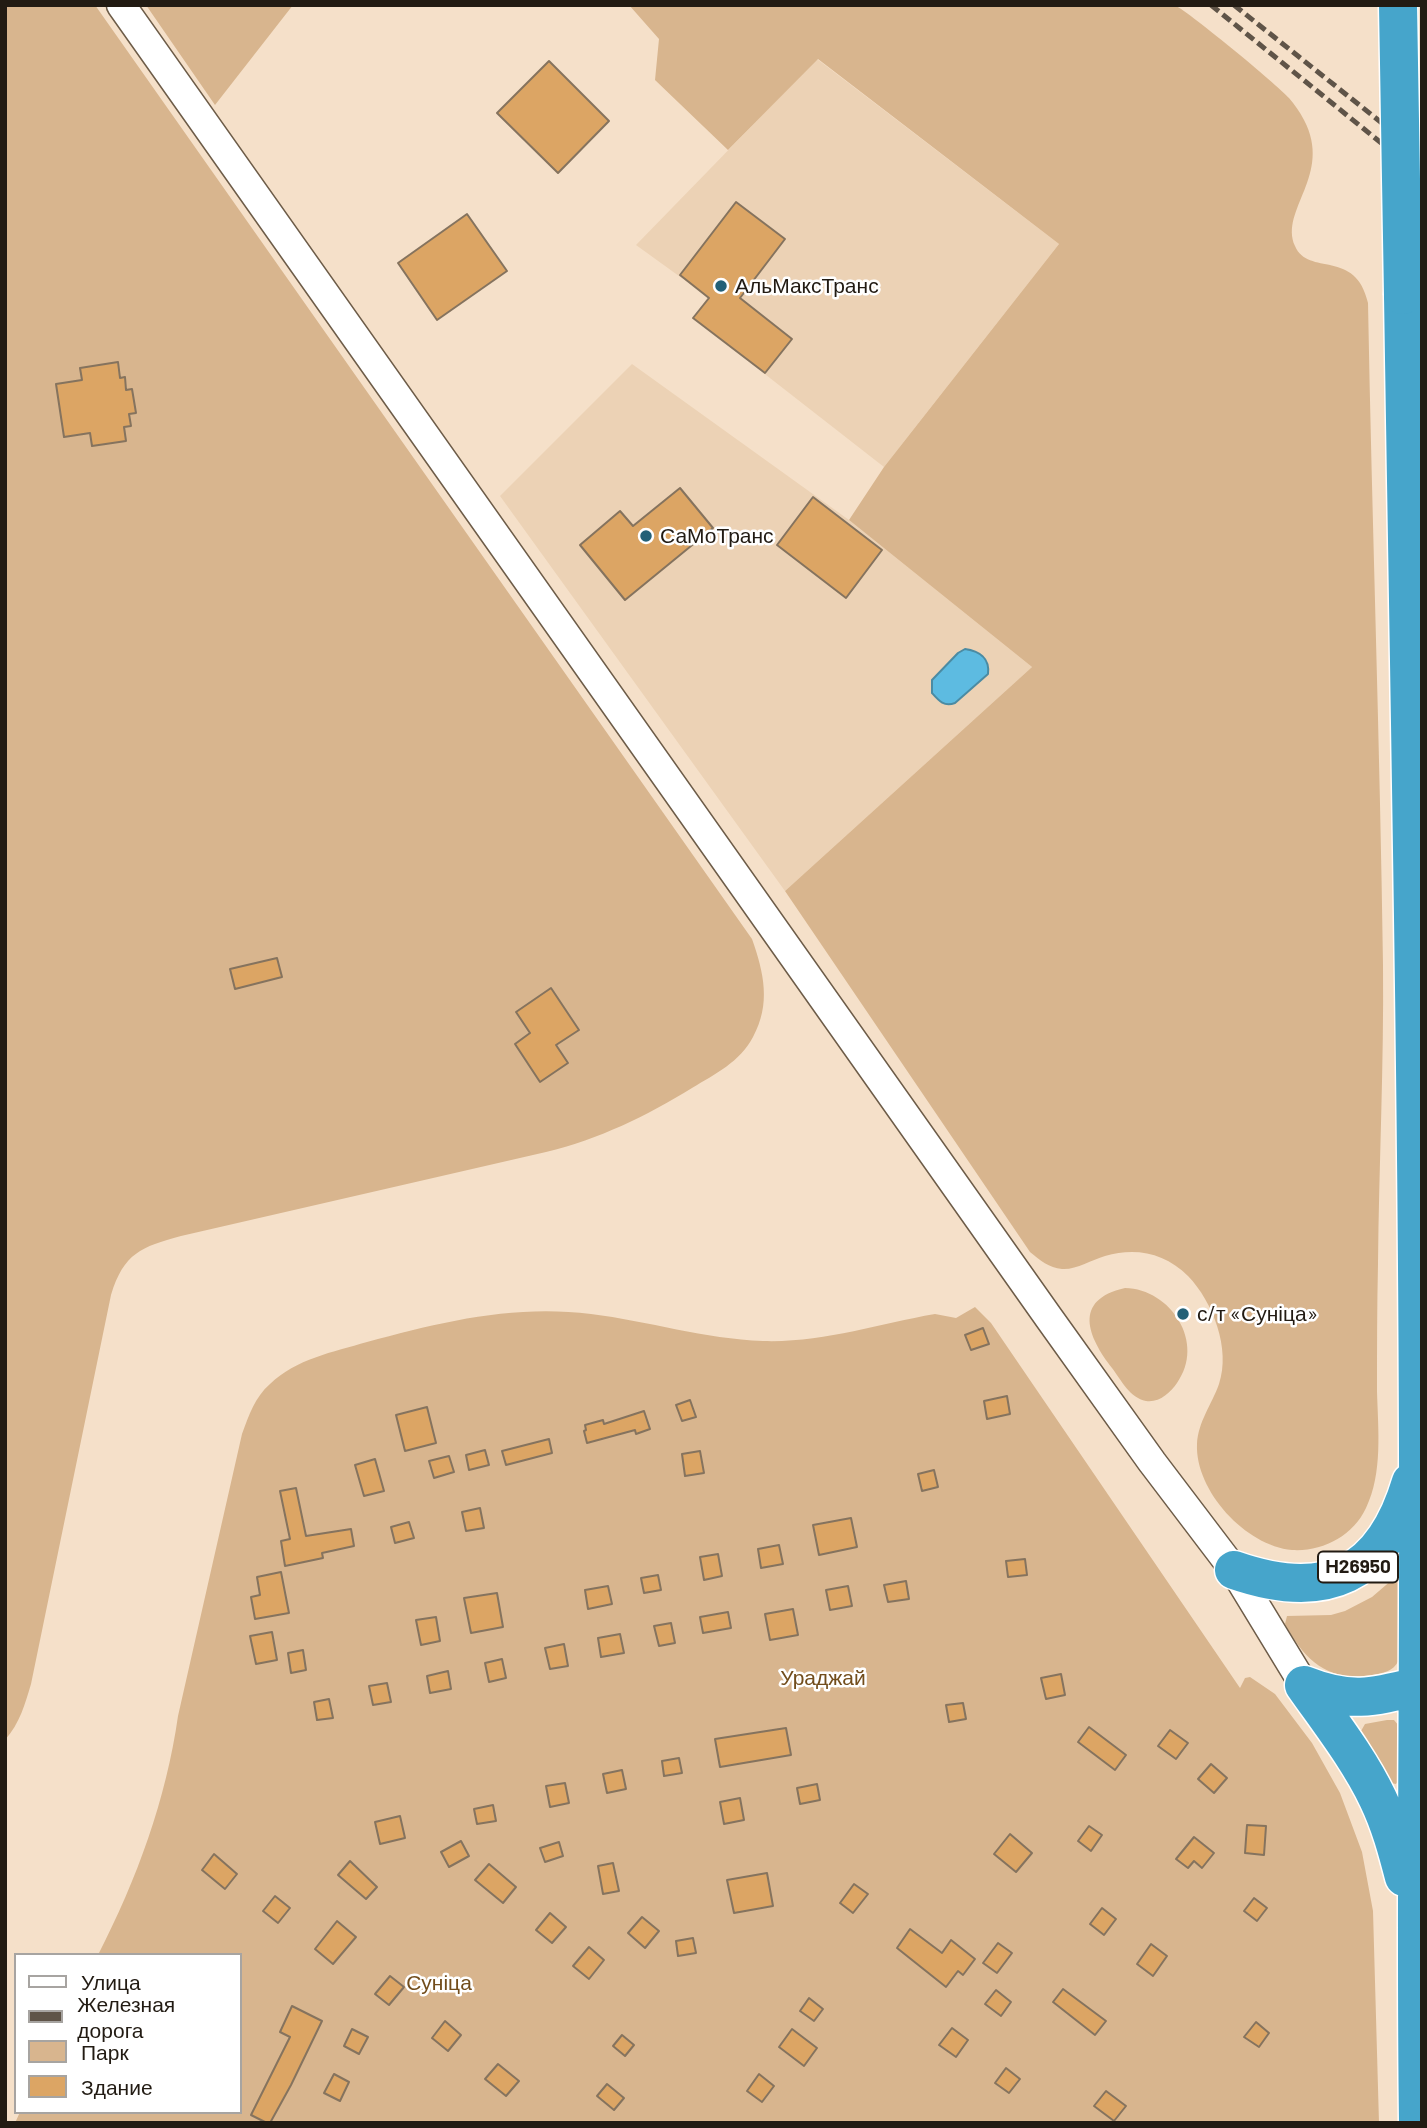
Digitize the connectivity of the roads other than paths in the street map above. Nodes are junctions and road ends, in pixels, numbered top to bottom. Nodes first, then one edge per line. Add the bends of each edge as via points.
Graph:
1 (121, 5) edge
2 (1398, 5) edge
3 (1418, 1456) junction
4 (1234, 1570) junction
5 (1304, 1685) junction
6 (1420, 1685) edge
7 (1415, 1939) junction
8 (1418, 2123) edge

1 - 4 street via 977,1216
2 - 3 highway, bridge
3 - 4 highway, Н26950 via 1386,1540 1368,1561 1346,1575 1298,1584
3 - 6 highway
4 - 5 street
5 - 6 highway via 1353,1698
5 - 7 highway via 1378,1798 1405,1878
6 - 7 highway
7 - 8 highway

